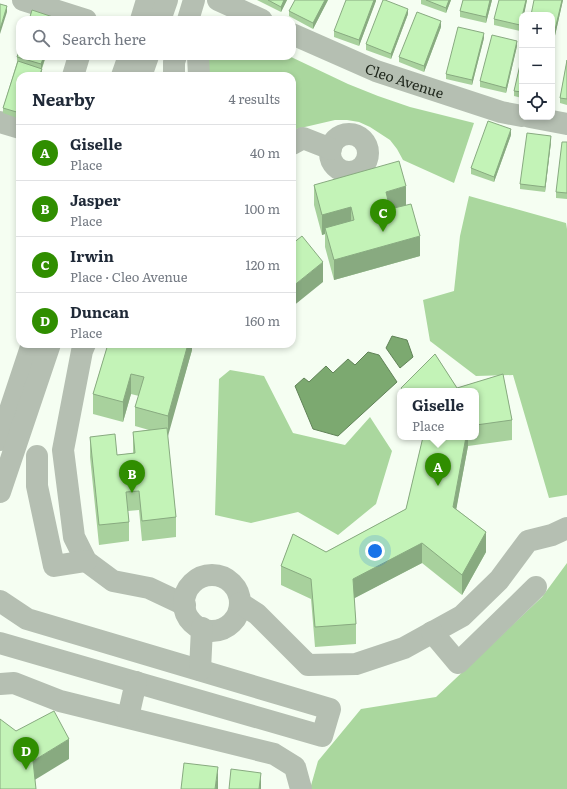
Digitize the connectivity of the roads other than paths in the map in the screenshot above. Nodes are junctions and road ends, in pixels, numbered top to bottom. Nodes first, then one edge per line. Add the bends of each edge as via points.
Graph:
1 (23, 0) edge
2 (147, 0) edge
3 (167, 0) edge
4 (194, 0) edge
5 (218, 0) edge
6 (73, 16) edge
7 (142, 16) edge
8 (161, 16) edge
9 (189, 16) edge
10 (253, 16) edge
11 (296, 36) edge
12 (78, 60) edge
13 (128, 60) edge
14 (147, 60) edge
15 (175, 60) edge
16 (198, 60) edge
17 (73, 72) edge
18 (123, 72) edge
19 (142, 72) edge
20 (174, 72) edge
21 (199, 72) edge
22 (519, 115) edge
23 (546, 120) edge
24 (0, 122) edge
25 (567, 124) edge
26 (16, 127) edge
27 (296, 142) edge
28 (330, 149) dead end
29 (31, 348) edge
30 (49, 348) edge
31 (83, 348) edge
32 (0, 440) edge
33 (37, 456) dead end
34 (0, 492) edge
35 (567, 528) edge
36 (86, 561) junction
37 (536, 587) dead end
38 (0, 601) edge
39 (240, 603) junction
40 (184, 605) junction
41 (202, 628) junction
42 (432, 632) junction
43 (0, 643) edge
44 (200, 670) junction
45 (136, 682) junction
46 (0, 684) edge
47 (264, 689) junction
48 (254, 716) junction
49 (128, 717) junction
50 (301, 789) edge

1 - 6 street
2 - 7 street
3 - 8 street
4 - 9 street
5 - 10 street
11 - 22 street, Cleo Avenue via 376,71 501,112
12 - 17 street
13 - 18 street
14 - 19 street
15 - 20 street
16 - 21 street
23 - 25 street
24 - 26 street
27 - 28 street via 303,138
29 - 32 street
30 - 34 street
31 - 36 street via 62,450 74,537
33 - 36 street via 37,486 54,566
35 - 42 street via 528,541 499,580 462,616
36 - 40 street via 113,581 149,588
37 - 42 street via 458,663
38 - 44 street via 27,619
39 - 40 street via 236,588 230,582 224,577 208,575 201,577 189,588
39 - 41 street via 236,617 224,628
39 - 42 street via 257,614 308,665 356,664 404,648
40 - 41 street via 187,615
41 - 44 street
43 - 45 street
44 - 47 street
45 - 48 street
45 - 49 street
46 - 49 street via 14,683 60,701
47 - 48 street
47 - 48 street via 330,709 322,736
49 - 50 street via 274,754 295,767

